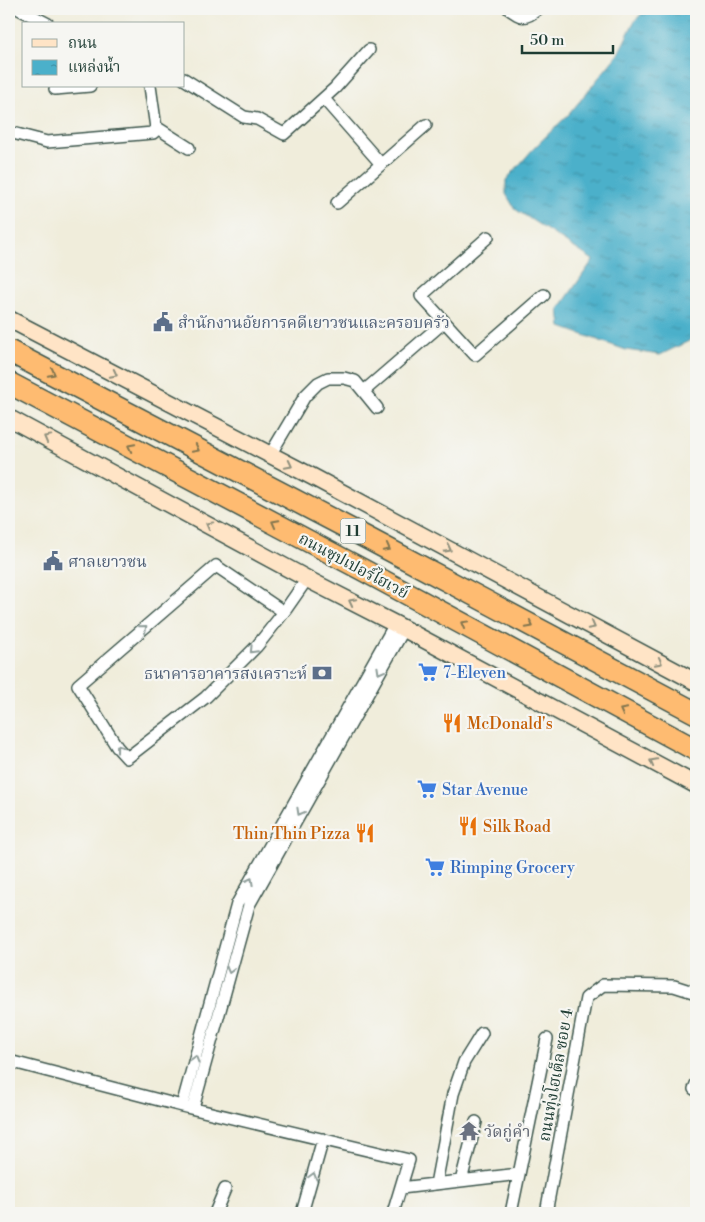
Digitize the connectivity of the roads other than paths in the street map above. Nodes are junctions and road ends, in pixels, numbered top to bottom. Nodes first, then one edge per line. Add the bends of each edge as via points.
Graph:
1 (19, 9) edge
2 (509, 9) edge
3 (538, 9) edge
4 (44, 22) edge
5 (370, 50) dead end
6 (185, 80) edge
7 (67, 88) edge
8 (150, 88) edge
9 (55, 89) dead end
10 (324, 99) junction
11 (426, 125) dead end
12 (156, 127) junction
13 (9, 132) edge
14 (189, 148) dead end
15 (381, 164) junction
16 (337, 203) dead end
17 (488, 237) dead end
18 (544, 295) dead end
19 (9, 319) edge
20 (444, 322) junction
21 (9, 351) edge
22 (9, 383) edge
23 (364, 391) junction
24 (378, 408) dead end
25 (9, 418) edge
26 (270, 455) junction
27 (308, 579) junction
28 (284, 612) junction
29 (400, 626) junction
30 (696, 682) edge
31 (696, 713) edge
32 (696, 750) edge
33 (696, 785) edge
34 (696, 993) edge
35 (482, 1033) dead end
36 (547, 1039) dead end
37 (9, 1062) edge
38 (188, 1107) junction
39 (476, 1122) dead end
40 (324, 1139) junction
41 (519, 1174) junction
42 (461, 1181) junction
43 (436, 1184) junction
44 (401, 1188) junction
45 (225, 1189) dead end
46 (214, 1213) edge
47 (302, 1213) edge
48 (394, 1213) edge
49 (511, 1213) edge
50 (546, 1213) edge

1 - 4 street
2 - 3 street via 524,17
5 - 10 street
6 - 10 street via 244,117 257,119 284,134
7 - 9 street
8 - 12 street
10 - 15 street
11 - 15 street
12 - 13 street via 152,133 47,142
12 - 14 street
15 - 16 street
17 - 20 street via 421,296
18 - 20 street via 475,355
19 -> 26 main road
20 - 23 street
21 -> 31 highway, ถนนซุปเปอร์ไฮเวย์ / 11
32 -> 22 highway, ถนนซุปเปอร์ไฮเวย์ / 11 via 355,565
23 - 24 street
23 - 26 street via 355,381 344,378 328,378 318,383 305,396
27 -> 25 main road
26 -> 30 main road
27 - 28 street
29 -> 27 main road
28 -> 28 street via 257,646 206,697 127,758 78,685 216,566
33 -> 29 main road
29 - 38 street via 349,727 331,747 237,904 234,936
34 - 50 street, ถนนทุ่งโฮเต็ล ซอย 4 via 674,986 603,985 586,998
35 - 43 street via 464,1062 453,1094
36 - 41 street
37 - 38 street
38 - 40 street
39 - 42 street
40 - 44 street via 409,1160
47 -> 40 street
41 - 42 street
41 - 49 street
42 - 43 street
43 - 44 street
44 - 48 street
45 - 46 street

